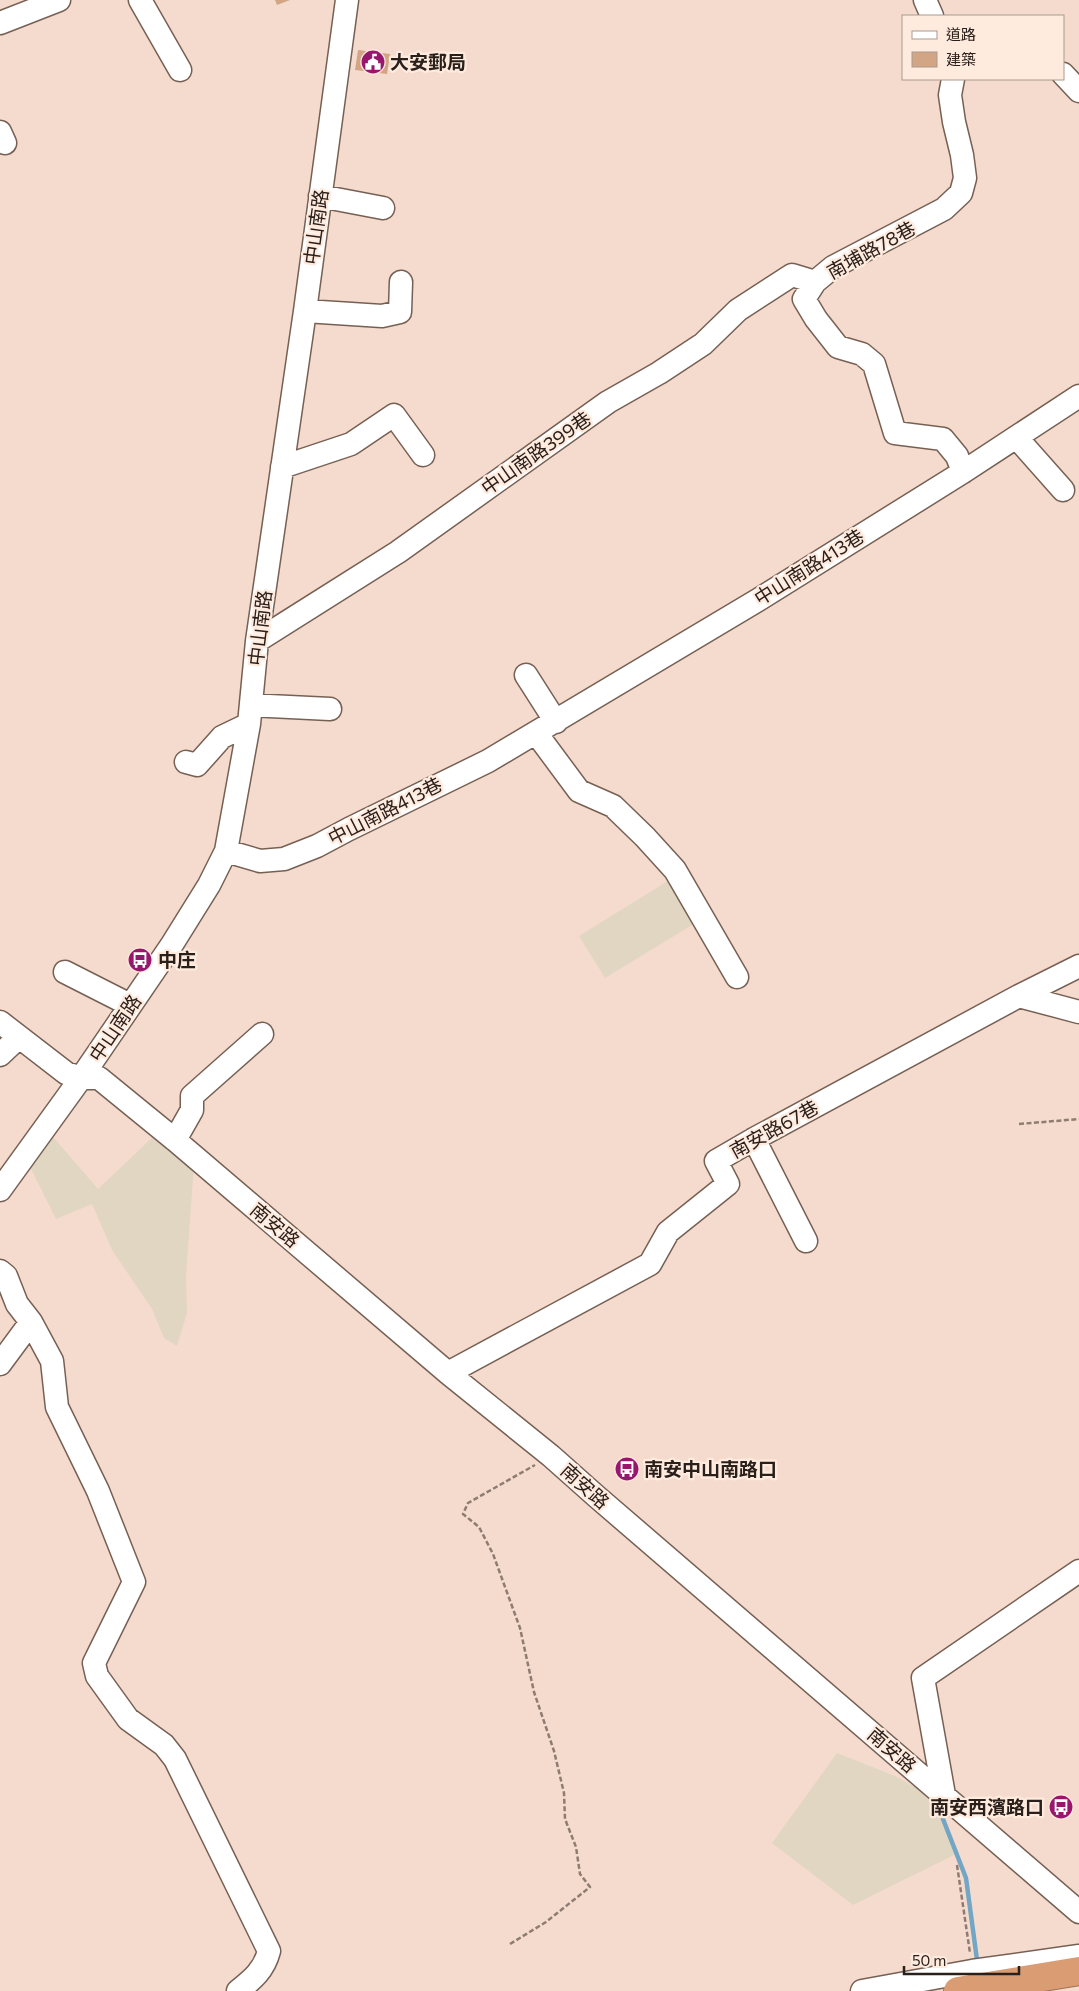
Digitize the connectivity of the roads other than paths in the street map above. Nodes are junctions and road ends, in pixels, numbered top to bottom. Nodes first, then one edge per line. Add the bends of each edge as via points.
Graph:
1 (59, 0) edge
2 (140, 0) edge
3 (347, 0) edge
4 (925, 0) edge
5 (932, 15) edge
6 (0, 23) edge
7 (180, 70) dead end
8 (1064, 75) edge
9 (953, 80) edge
10 (1079, 91) edge
11 (320, 196) junction
12 (383, 208) dead end
13 (401, 282) dead end
14 (814, 282) junction
15 (305, 311) junction
16 (1078, 398) edge
17 (1016, 437) junction
18 (423, 455) dead end
19 (282, 467) junction
20 (963, 472) junction
21 (1063, 490) dead end
22 (257, 641) junction
23 (526, 675) dead end
24 (330, 709) dead end
25 (250, 714) junction
26 (556, 722) junction
27 (536, 733) junction
28 (186, 762) dead end
29 (226, 851) junction
30 (1079, 966) edge
31 (65, 972) dead end
32 (737, 977) dead end
33 (1019, 996) junction
34 (130, 1005) junction
35 (1079, 1012) edge
36 (0, 1022) edge
37 (262, 1034) dead end
38 (18, 1038) junction
39 (0, 1055) edge
40 (81, 1078) junction
41 (754, 1138) junction
42 (175, 1140) junction
43 (0, 1190) edge
44 (806, 1241) dead end
45 (0, 1271) edge
46 (31, 1322) junction
47 (0, 1364) edge
48 (448, 1373) junction
49 (1079, 1571) edge
50 (944, 1795) junction
51 (1079, 1912) edge
52 (1079, 1956) edge
53 (1079, 1971) edge
54 (965, 1981) edge
55 (238, 1991) edge
56 (862, 1991) edge

1 - 6 street
2 - 7 street
3 - 11 street, 中山南路
4 - 5 street
8 - 10 street
9 - 14 street, 南埔路78巷 via 950,95 965,178 961,193 944,209 833,268
11 - 12 street
11 - 15 street, 中山南路
13 - 15 street via 400,312 382,316
14 - 20 street, 南埔路78巷 via 804,298 838,347 862,354 874,364 895,433 943,439 957,456
14 - 22 street, 中山南路399巷 via 792,275 738,310 703,344 608,402 398,552
15 - 19 street, 中山南路
16 - 17 street, 中山南路413巷
17 - 20 street, 中山南路413巷
17 - 21 street
18 - 19 street via 394,415 351,444
19 - 22 street, 中山南路
20 - 26 street, 中山南路413巷
22 - 25 street, 中山南路
23 - 26 street
24 - 25 street
25 - 28 street via 222,737 197,765
25 - 29 street, 中山南路
26 - 27 street, 中山南路413巷
27 - 29 street, 中山南路413巷 via 488,761 309,850 260,861
27 - 32 street via 579,790 613,806 674,870
29 - 34 street, 中山南路 via 171,946
30 - 33 street, 南安路67巷
31 - 34 street
33 - 35 street
33 - 41 street, 南安路67巷
34 - 40 street, 中山南路
36 - 38 street, 南安路
37 - 42 street via 192,1096 192,1110
38 - 39 street
38 - 40 street, 南安路 via 66,1073
40 - 42 street, 南安路 via 100,1078
40 - 43 street, 中山南路
41 - 44 street
41 - 48 street, 南安路67巷 via 716,1161 728,1184 668,1232 650,1264
42 - 48 street, 南安路
45 - 46 street via 6,1276 17,1304
46 - 47 street
46 - 55 street via 52,1361 57,1407 98,1491 134,1582 94,1663 98,1676 128,1719 164,1745 175,1759 269,1950 266,1963
48 - 50 street, 南安路 via 551,1456
49 - 50 street via 923,1678
50 - 51 street, 南安路
52 - 54 street
53 - 54 highway
54 - 56 street

